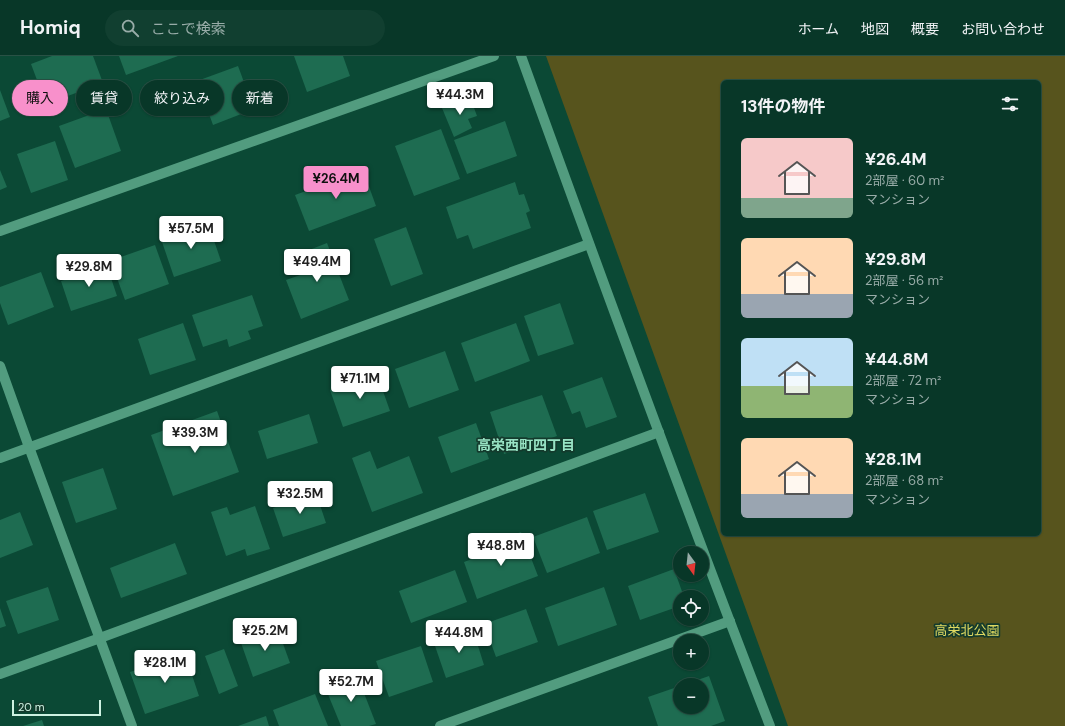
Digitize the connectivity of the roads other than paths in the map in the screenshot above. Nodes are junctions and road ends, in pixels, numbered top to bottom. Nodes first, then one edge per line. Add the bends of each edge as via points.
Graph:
1 (494, 56) edge
2 (521, 56) edge
3 (0, 231) edge
4 (589, 244) junction
5 (0, 366) edge
6 (659, 432) junction
7 (29, 447) junction
8 (0, 458) edge
9 (730, 622) junction
10 (100, 638) junction
11 (0, 674) edge
12 (132, 726) edge
13 (440, 726) edge
14 (770, 726) edge

1 - 3 street
2 - 4 street
4 - 6 street
4 - 7 street
5 - 7 street
6 - 9 street
6 - 10 street
7 - 8 street
7 - 10 street
9 - 13 street
9 - 14 street
10 - 11 street
10 - 12 street

